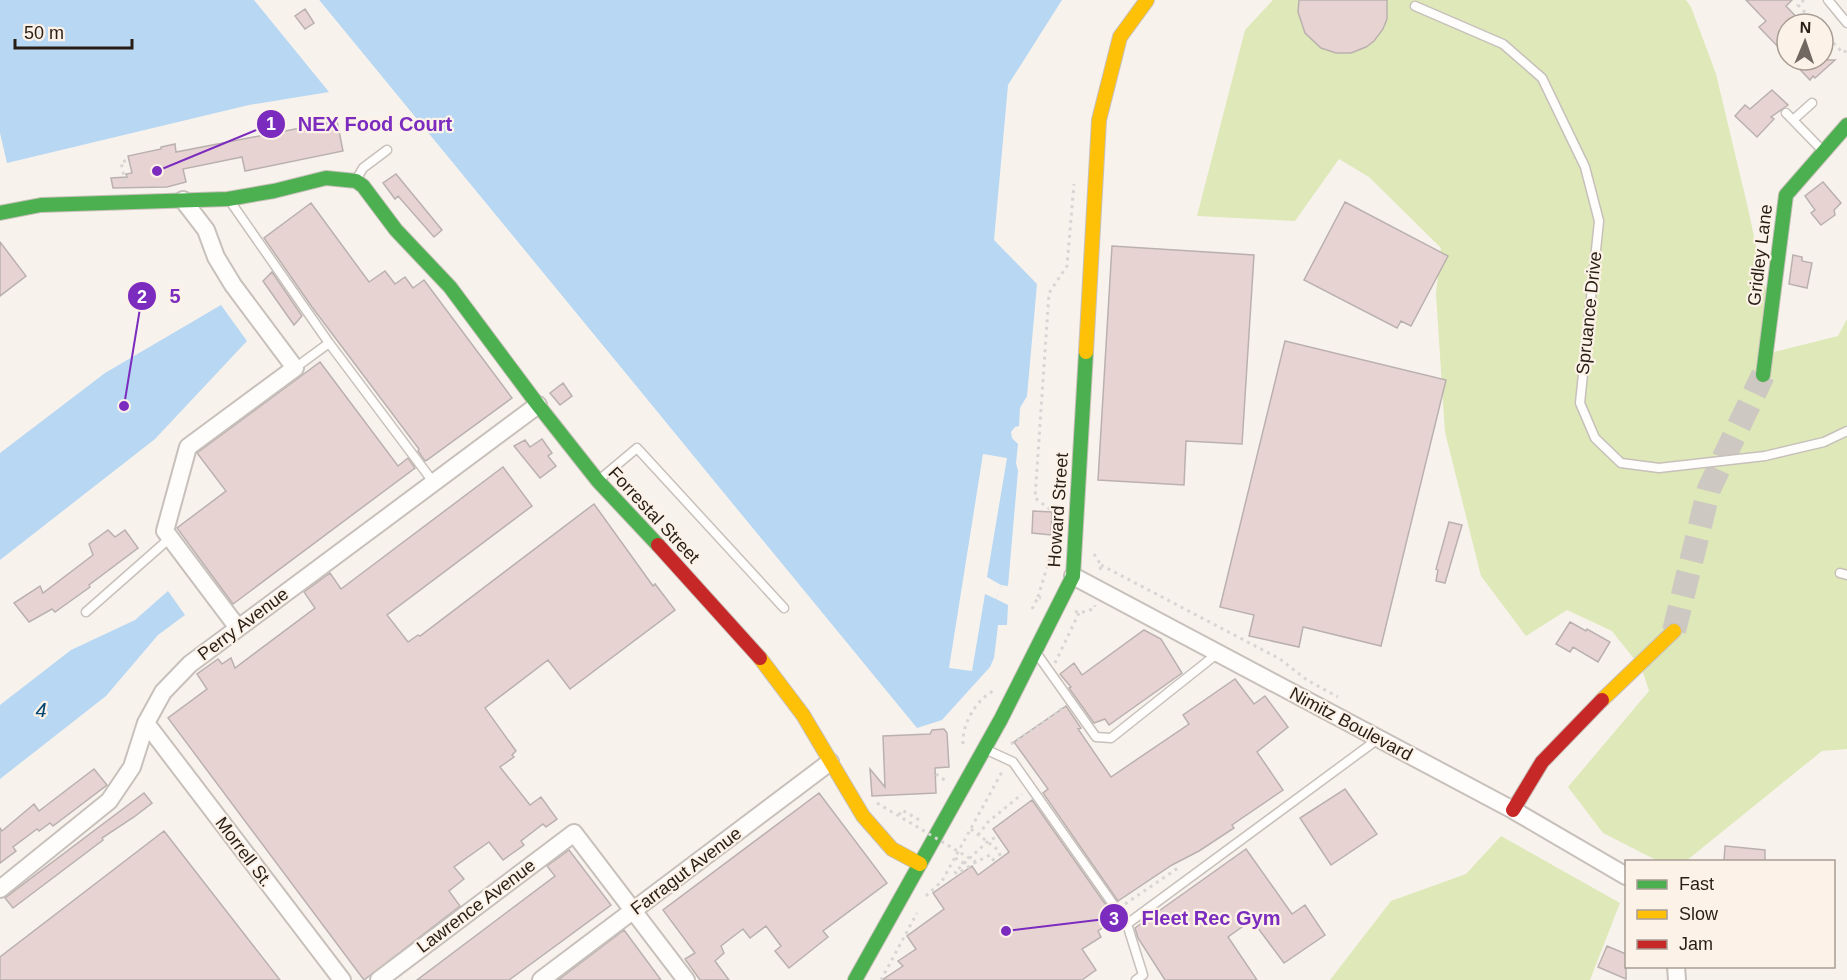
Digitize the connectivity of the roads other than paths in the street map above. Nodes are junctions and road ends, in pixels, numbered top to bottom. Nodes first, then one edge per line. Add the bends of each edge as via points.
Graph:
1 (1147, 0) edge
2 (1828, 0) edge
3 (1415, 6) dead end
4 (1847, 22) edge
5 (1812, 103) dead end
6 (1786, 113) dead end
7 (1793, 120) junction
8 (1847, 125) edge
9 (387, 150) dead end
10 (1824, 152) junction
11 (359, 184) junction
12 (228, 199) junction
13 (183, 200) junction
14 (0, 213) edge
15 (328, 343) junction
16 (295, 368) junction
17 (1763, 375) tunnel mouth
18 (538, 405) junction
19 (1847, 431) edge
20 (598, 481) junction
21 (434, 483) junction
22 (170, 538) junction
23 (1072, 576) junction
24 (784, 608) dead end
25 (86, 612) dead end
26 (238, 628) junction
27 (1674, 631) tunnel mouth
28 (1035, 651) junction
29 (1218, 653) junction
30 (146, 723) junction
31 (1378, 738) junction
32 (984, 749) junction
33 (830, 762) junction
34 (1514, 810) junction
35 (920, 864) junction
36 (1625, 875) edge
37 (0, 889) edge
38 (633, 911) junction
39 (1128, 924) junction
40 (342, 980) edge
41 (379, 980) edge
42 (542, 980) edge
43 (686, 980) edge
44 (855, 980) edge
45 (1137, 980) edge

1 - 23 street, Howard Street via 1120,37 1099,120
2 - 4 lane
3 - 19 lane, Spruance Drive via 1503,44 1542,78 1585,167 1599,221 1580,403 1595,438 1621,463 1659,468 1765,456 1824,442
5 - 7 lane
6 - 7 lane
7 - 10 lane
8 - 10 street, Gridley Lane
9 - 11 lane via 363,168
10 - 17 street, Gridley Lane via 1786,195
11 - 12 street via 326,178
11 - 18 street, Forrestal Street via 450,287
12 - 13 street
12 - 15 lane
13 - 14 street via 41,205
13 - 16 street via 206,230 233,285
15 - 16 lane
15 - 21 lane
16 - 22 street via 189,447 165,531
18 - 20 street, Forrestal Street
18 - 21 street, Perry Avenue
20 - 24 lane via 637,448
20 - 33 street, Forrestal Street via 752,647 815,727
21 - 26 street, Perry Avenue
22 - 25 lane
22 - 26 street
23 - 28 street, Howard Street
23 - 29 street, Nimitz Boulevard
26 - 30 street, Perry Avenue via 190,664 163,692
27 - 34 street via 1542,762
28 - 29 lane via 1096,737 1111,738
28 - 32 street, Howard Street
29 - 31 street, Nimitz Boulevard
30 - 37 street, Perry Avenue via 132,766 109,801
30 - 40 street, Morrell St.
31 - 34 street, Nimitz Boulevard
31 - 39 lane
32 - 35 street, Howard Street
32 - 39 lane via 1013,762
33 - 35 street, Forrestal Street via 863,816 892,849
33 - 38 street, Farragut Avenue
34 - 36 street, Nimitz Boulevard
35 - 44 street, Howard Street
38 - 41 street, Lawrence Avenue via 574,833
38 - 42 street, Farragut Avenue
38 - 43 street
39 - 45 lane via 1143,975

